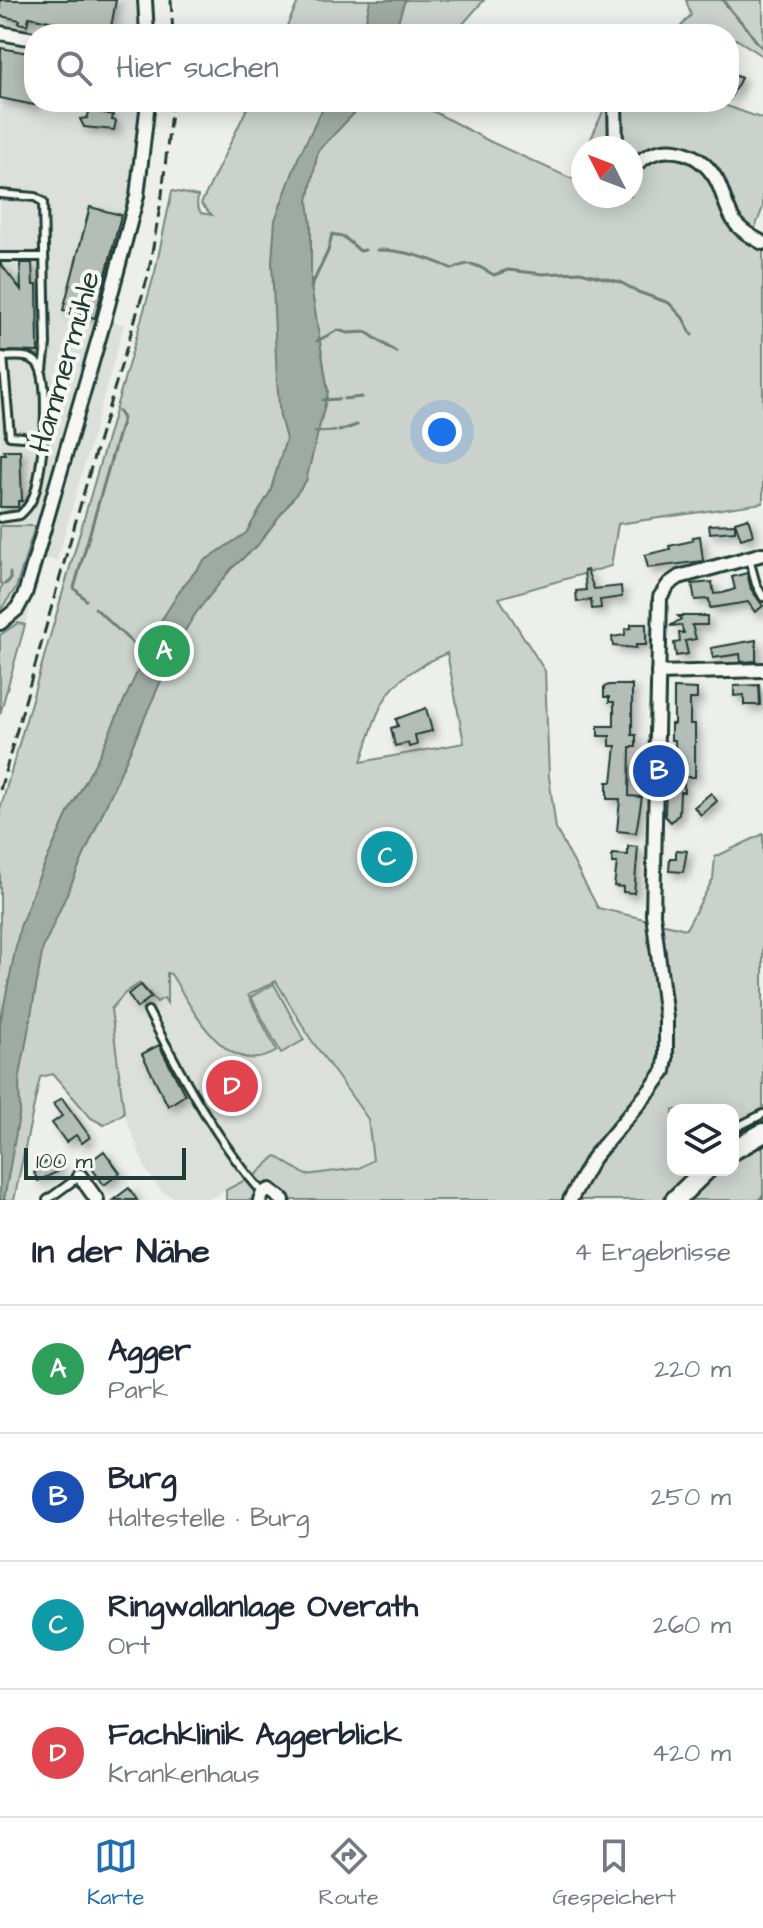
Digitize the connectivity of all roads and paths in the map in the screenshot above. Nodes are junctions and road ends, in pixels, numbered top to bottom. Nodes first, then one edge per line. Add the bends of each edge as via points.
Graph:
1 (145, 0) edge
2 (146, 24) edge
3 (0, 33) edge
4 (24, 37) edge
5 (147, 112) edge
6 (615, 112) edge
7 (616, 136) edge
8 (643, 159) edge
9 (0, 194) edge
10 (763, 243) edge
11 (0, 257) edge
12 (44, 257) junction
13 (2, 356) edge
14 (42, 372) junction
15 (23, 437) dead end
16 (0, 518) edge
17 (763, 554) edge
18 (749, 558) junction
19 (763, 597) edge
20 (0, 623) edge
21 (763, 670) edge
22 (658, 673) junction
23 (148, 1011) dead end
24 (763, 1114) edge
25 (739, 1126) edge
26 (763, 1133) edge
27 (739, 1147) edge
28 (80, 1176) joint
29 (696, 1176) edge
30 (261, 1197) edge
31 (47, 1200) edge
32 (97, 1200) edge
33 (283, 1200) edge
34 (570, 1200) edge
35 (675, 1200) edge

1 - 2 street
3 - 4 street
5 - 20 street, Hammermühle via 137,196 99,339 25,594
6 - 7 street
8 - 10 street via 666,150 697,161 717,180 736,224
9 - 12 lane via 43,202
11 - 12 lane
12 - 14 lane
13 - 14 lane via 27,357
13 - 15 lane via 10,436
14 - 16 lane via 38,482 20,515
17 - 18 street
18 - 19 lane
18 - 22 street via 679,577 663,591 658,606
21 - 22 street
22 - 34 street via 653,914 666,1018 664,1071 593,1158
23 - 30 lane via 193,1094
24 - 25 lane
26 - 27 main road
28 - 31 lane
28 - 32 street
29 - 35 main road
30 - 33 street via 275,1191

